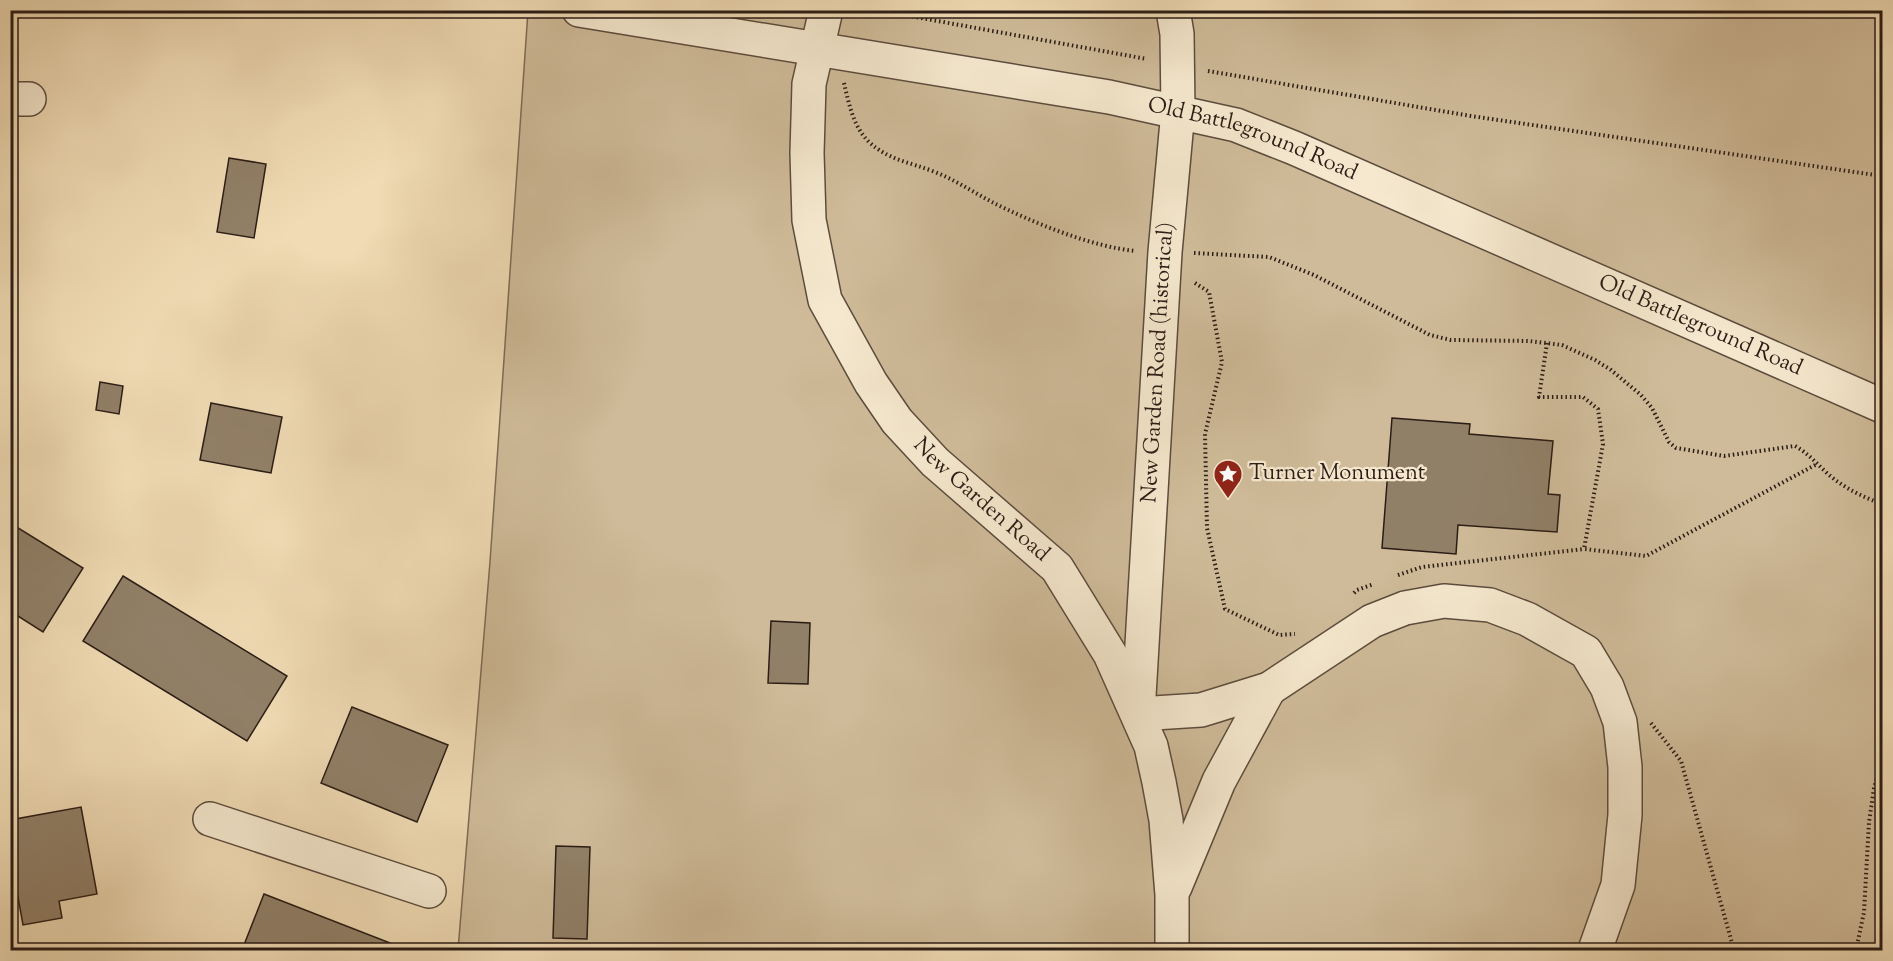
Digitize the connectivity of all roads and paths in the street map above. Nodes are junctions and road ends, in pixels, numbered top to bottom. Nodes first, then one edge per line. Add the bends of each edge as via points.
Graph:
1 (579, 10) edge
2 (826, 10) edge
3 (877, 10) edge
4 (1173, 10) edge
5 (816, 49) junction
6 (1158, 61) dead end
7 (1203, 70) dead end
8 (842, 76) dead end
9 (1178, 111) junction
10 (1882, 176) edge
11 (1165, 258) junction
12 (1547, 343) junction
13 (1882, 406) edge
14 (1817, 464) junction
15 (1882, 504) edge
16 (1584, 549) junction
17 (1390, 578) dead end
18 (1379, 582) dead end
19 (1350, 598) dead end
20 (1299, 634) dead end
21 (1269, 689) junction
22 (1138, 714) junction
23 (1634, 721) junction
24 (1882, 761) edge
25 (210, 819) dead end
26 (429, 891) dead end
27 (1172, 895) junction
28 (1172, 951) edge
29 (1595, 951) edge
30 (1734, 951) edge
31 (1856, 951) edge

1 - 5 street, Old Battleground Road
2 - 5 street, New Garden Road
3 - 6 path
4 - 9 street, New Garden Road (historical)
5 - 9 street, Old Battleground Road
5 - 22 street, New Garden Road via 808,84 809,220 825,300 897,421 935,462 1057,568 1110,654
7 - 10 path via 1471,116
8 - 11 path via 855,122 879,151 1070,234
9 - 11 street, New Garden Road (historical)
9 - 13 street, Old Battleground Road via 1236,125 1294,148
11 - 12 path via 1269,257 1314,275 1430,335 1451,340
11 - 20 path via 1209,292 1222,362 1205,435 1207,528 1225,609 1280,635
11 - 22 street, New Garden Road (historical)
12 - 14 path via 1562,345 1595,360 1626,381 1652,408 1677,448 1724,456 1795,446
12 - 16 path via 1539,397 1583,397 1598,409 1603,444
14 - 15 path via 1852,491
14 - 16 path via 1646,556
16 - 17 path via 1422,567
18 - 19 path via 1357,590
21 - 22 street via 1201,710
21 - 23 street via 1372,621 1405,608 1444,601 1490,605 1527,619 1586,652
21 - 27 street via 1219,781
22 - 27 street, New Garden Road via 1159,782
23 - 29 street via 1625,768 1618,885
23 - 30 path via 1682,761
24 - 31 path via 1869,822 1864,912
25 - 26 street
27 - 28 street, New Garden Road

